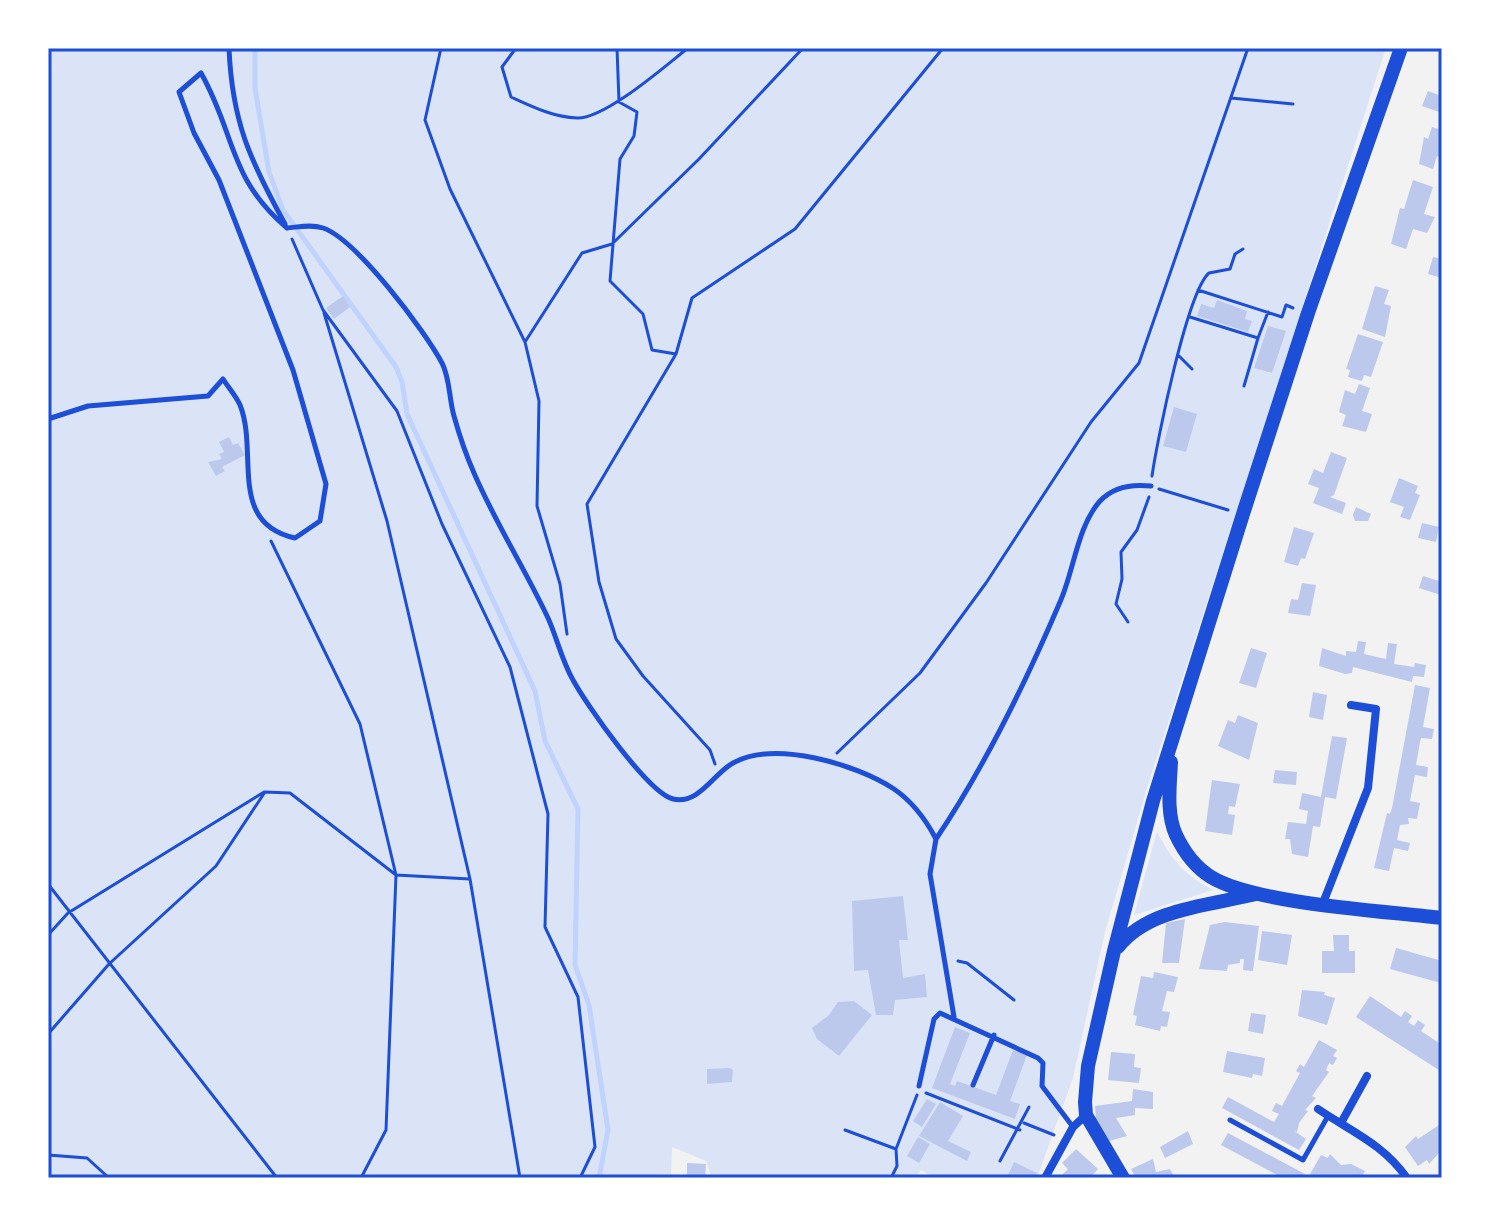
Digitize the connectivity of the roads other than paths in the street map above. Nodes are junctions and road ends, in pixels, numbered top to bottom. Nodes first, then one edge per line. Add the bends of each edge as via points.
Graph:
1 (229, 48) edge
2 (1401, 48) edge
3 (287, 228) junction
4 (48, 419) edge
5 (1151, 486) road end
6 (1351, 705) dead end
7 (1172, 749) junction
8 (936, 839) junction
9 (1256, 894) junction
10 (1323, 903) junction
11 (1442, 918) edge
12 (1114, 951) junction
13 (954, 1017) junction
14 (994, 1035) junction
15 (1367, 1076) dead end
16 (973, 1085) dead end
17 (919, 1086) dead end
18 (1318, 1109) dead end
19 (1086, 1115) junction
20 (1328, 1116) junction
21 (1230, 1120) dead end
22 (1341, 1123) junction
23 (1073, 1127) junction
24 (1045, 1178) edge
25 (1123, 1178) edge
26 (1407, 1178) edge

1 - 3 lane via 245,148
2 - 7 main road via 1308,313
3 - 4 lane via 252,193 201,73 179,92 293,370 326,484 320,521 295,538 262,523 251,498 241,406 223,379 208,396 88,406
3 - 8 lane via 325,229 346,245 403,304 443,365 475,474 572,679 651,784 671,799 683,799 733,763 771,751 872,777 921,814
5 - 8 lane via 1115,491 1086,524 1064,593 1026,681
6 - 10 street via 1376,709 1368,788
7 - 9 main road via 1170,811 1184,850 1213,878
7 - 12 main road
8 - 13 lane via 930,874
9 - 10 main road
9 - 12 main road via 1141,926
10 - 11 main road
12 - 19 main road via 1088,1066
13 - 14 lane
13 - 17 lane via 940,1013 934,1019
14 - 16 lane
14 - 23 lane via 1043,1063 1042,1086
15 - 22 street
18 - 20 street
19 - 23 street
19 - 25 main road via 1117,1158
20 - 21 lane via 1303,1160
20 - 22 street
22 - 26 street via 1374,1142
23 - 24 street

